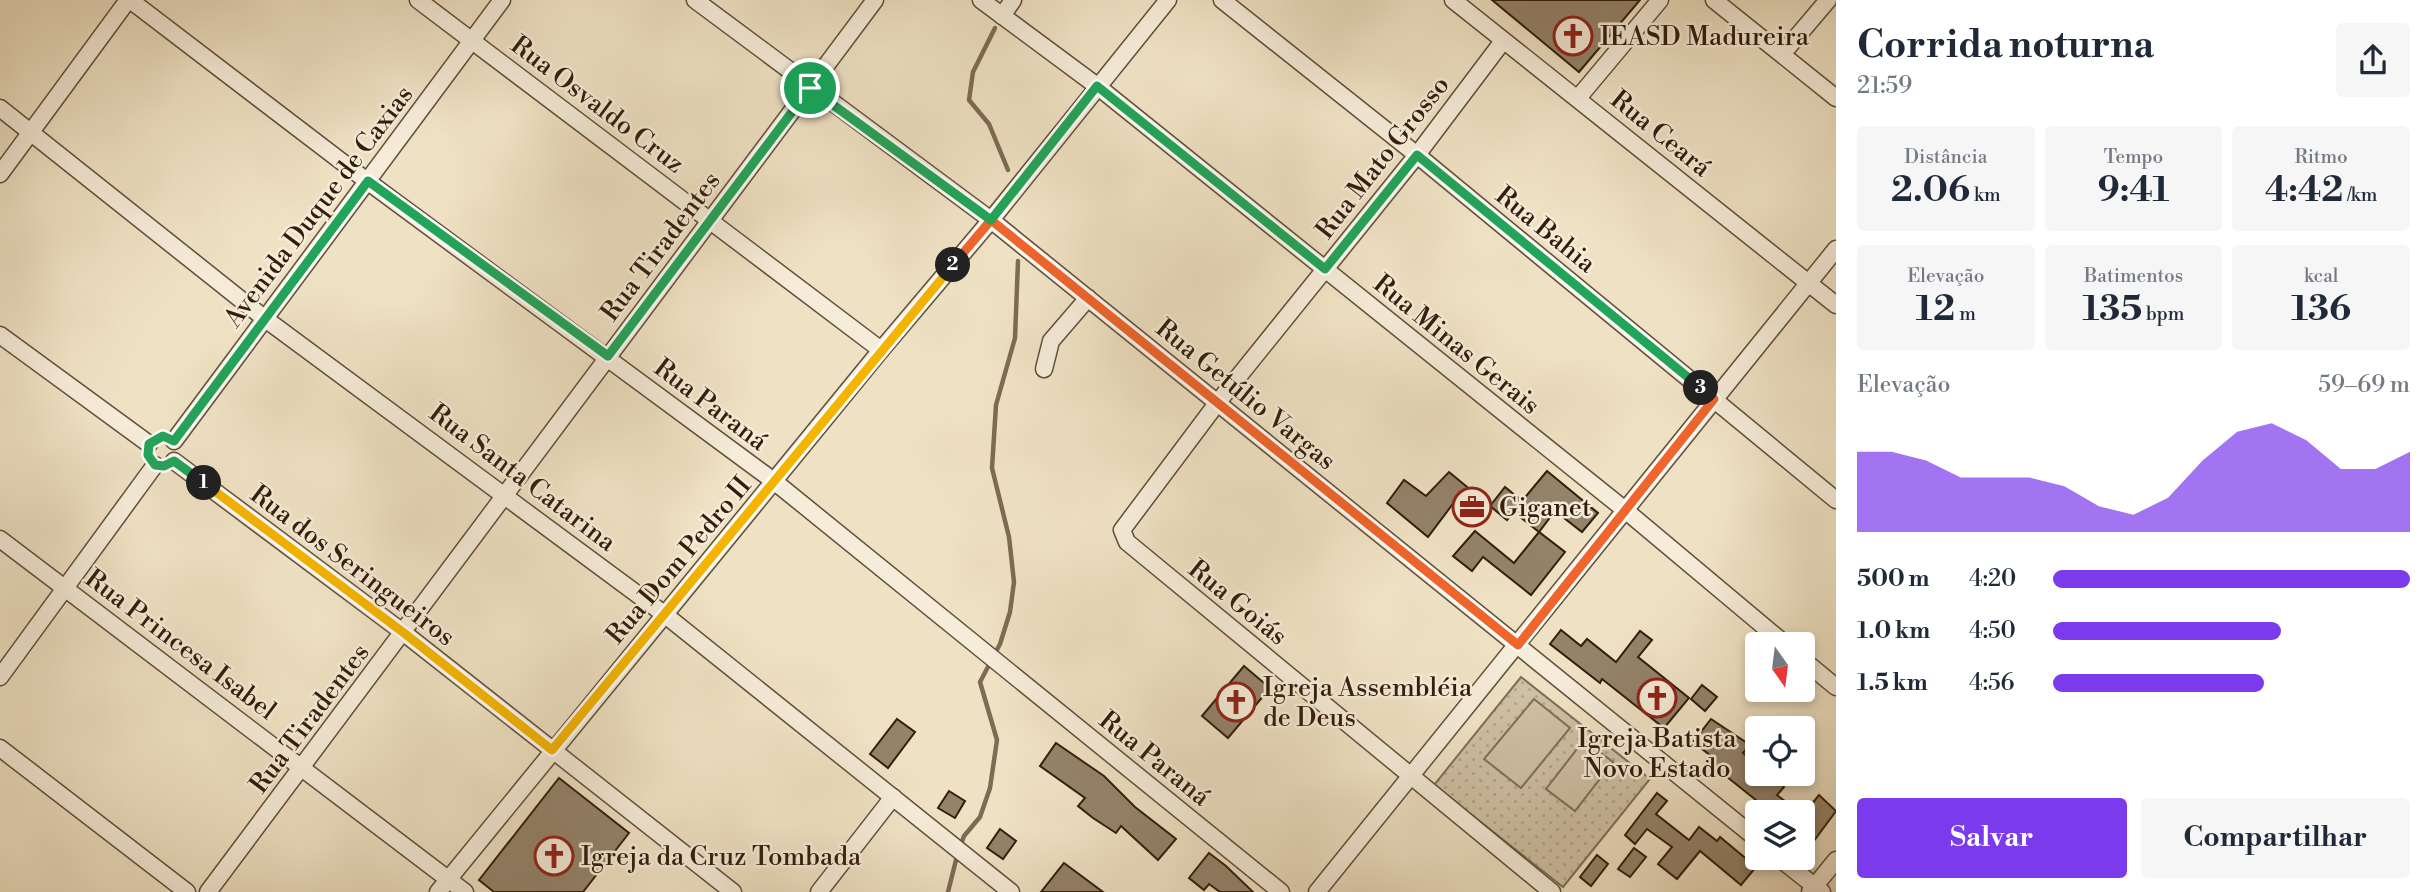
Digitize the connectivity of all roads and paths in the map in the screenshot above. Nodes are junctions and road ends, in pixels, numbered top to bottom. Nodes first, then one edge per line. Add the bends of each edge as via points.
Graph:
1 (129, 0) edge
2 (418, 0) edge
3 (502, 0) edge
4 (695, 0) edge
5 (875, 0) edge
6 (981, 0) edge
7 (1013, 0) edge
8 (1168, 0) edge
9 (1222, 0) edge
10 (1453, 0) edge
11 (1660, 0) edge
12 (1714, 0) edge
13 (1828, 0) edge
14 (1002, 16) junction
15 (472, 40) junction
16 (1503, 41) junction
17 (1783, 53) junction
18 (1097, 86) junction
19 (810, 88) junction
20 (1578, 98) junction
21 (1836, 98) edge
22 (0, 108) edge
23 (29, 133) junction
24 (1417, 155) junction
25 (0, 174) edge
26 (368, 181) junction
27 (711, 219) junction
28 (991, 220) junction
29 (1836, 249) edge
30 (1325, 269) junction
31 (1808, 283) junction
32 (1088, 298) junction
33 (1836, 305) edge
34 (264, 318) junction
35 (0, 335) edge
36 (881, 350) junction
37 (608, 356) junction
38 (1044, 369) dead end
39 (1714, 399) junction
40 (1218, 402) junction
41 (174, 441) junction
42 (149, 444) junction
43 (174, 461) junction
44 (155, 465) junction
45 (775, 482) junction
46 (508, 495) junction
47 (1836, 500) edge
48 (1625, 510) junction
49 (1122, 535) joint
50 (0, 539) edge
51 (67, 587) junction
52 (664, 614) junction
53 (1771, 632) edge
54 (404, 633) junction
55 (1518, 645) junction
56 (1815, 670) edge
57 (0, 677) edge
58 (1836, 687) edge
59 (0, 748) edge
60 (552, 750) junction
61 (303, 768) junction
62 (1411, 776) junction
63 (894, 797) junction
64 (1745, 829) edge
65 (1836, 860) edge
66 (1793, 870) edge
67 (448, 879) junction
68 (1816, 890) edge
69 (187, 892) edge
70 (208, 892) edge
71 (438, 892) edge
72 (465, 892) edge
73 (733, 892) edge
74 (819, 892) edge
75 (1011, 892) edge
76 (1281, 892) edge
77 (1317, 892) edge
78 (1552, 892) edge

1 - 23 street
1 - 26 street, Rua Paraná
2 - 15 street, Rua Osvaldo Cruz
3 - 15 street, Avenida Duque de Caxias
4 - 19 street, Rua Getúlio Vargas
5 - 19 street, Rua Tiradentes
6 - 14 street, Rua Minas Gerais
7 - 14 street
8 - 18 street, Rua Dom Pedro II
9 - 24 street, Rua Bahia
10 - 16 street, Rua Ceará
11 - 20 street
12 - 17 street
13 - 17 street
14 - 18 street, Rua Minas Gerais
15 - 26 street, Avenida Duque de Caxias
15 - 27 street, Rua Osvaldo Cruz
16 - 20 street, Rua Ceará
16 - 24 street, Rua Mato Grosso
17 - 21 street
18 - 28 street, Rua Dom Pedro II
18 - 30 street, Rua Minas Gerais
19 - 27 street, Rua Tiradentes
19 - 28 street, Rua Getúlio Vargas
20 - 31 street, Rua Ceará
22 - 23 street, Rua Santa Catarina
23 - 25 street
23 - 34 street, Rua Santa Catarina
24 - 30 street, Rua Mato Grosso
24 - 39 street, Rua Bahia
26 - 34 street, Avenida Duque de Caxias
26 - 37 street, Rua Paraná
27 - 36 street, Rua Osvaldo Cruz
27 - 37 street, Rua Tiradentes
28 - 32 street, Rua Getúlio Vargas
28 - 36 street, Rua Dom Pedro II
29 - 31 street
30 - 40 street, Rua Mato Grosso
30 - 48 street, Rua Minas Gerais
31 - 33 street, Rua Ceará
31 - 39 street
32 - 38 street via 1051,341
32 - 40 street, Rua Getúlio Vargas
34 - 41 street, Avenida Duque de Caxias
34 - 46 street, Rua Santa Catarina
35 - 42 street
36 - 45 street, Rua Dom Pedro II
37 - 45 street, Rua Paraná
37 - 46 street, Rua Tiradentes
39 - 47 street, Rua Bahia
39 - 48 street
40 - 49 street, Rua Mato Grosso via 1124,524
40 - 55 street, Rua Getúlio Vargas
41 - 42 street via 163,436
41 - 43 street via 178,451
42 - 44 street via 148,455
43 - 44 street
43 - 54 street, Rua dos Seringueiros
44 - 51 street
45 - 52 street, Rua Dom Pedro II
45 - 76 street, Rua Paraná
46 - 52 street, Rua Santa Catarina
46 - 54 street, Rua Tiradentes
48 - 53 street, Rua Minas Gerais
48 - 55 street
49 - 62 street, Rua Goiás
50 - 51 street, Rua Princesa Isabel
51 - 57 street
51 - 61 street, Rua Princesa Isabel
52 - 60 street, Rua Dom Pedro II
52 - 63 street, Rua Santa Catarina
54 - 60 street, Rua dos Seringueiros
54 - 61 street, Rua Tiradentes
55 - 62 street
55 - 64 street, Rua Getúlio Vargas
56 - 58 street
59 - 69 street
60 - 67 street, Rua Dom Pedro II
60 - 73 street, Rua dos Seringueiros
61 - 67 street, Rua Princesa Isabel
61 - 70 street, Rua Tiradentes
62 - 77 street
62 - 78 street, Rua Goiás
63 - 74 street
63 - 75 street, Rua Santa Catarina
65 - 68 street
66 - 68 street
67 - 71 street, Rua Dom Pedro II
67 - 72 street, Rua Princesa Isabel

